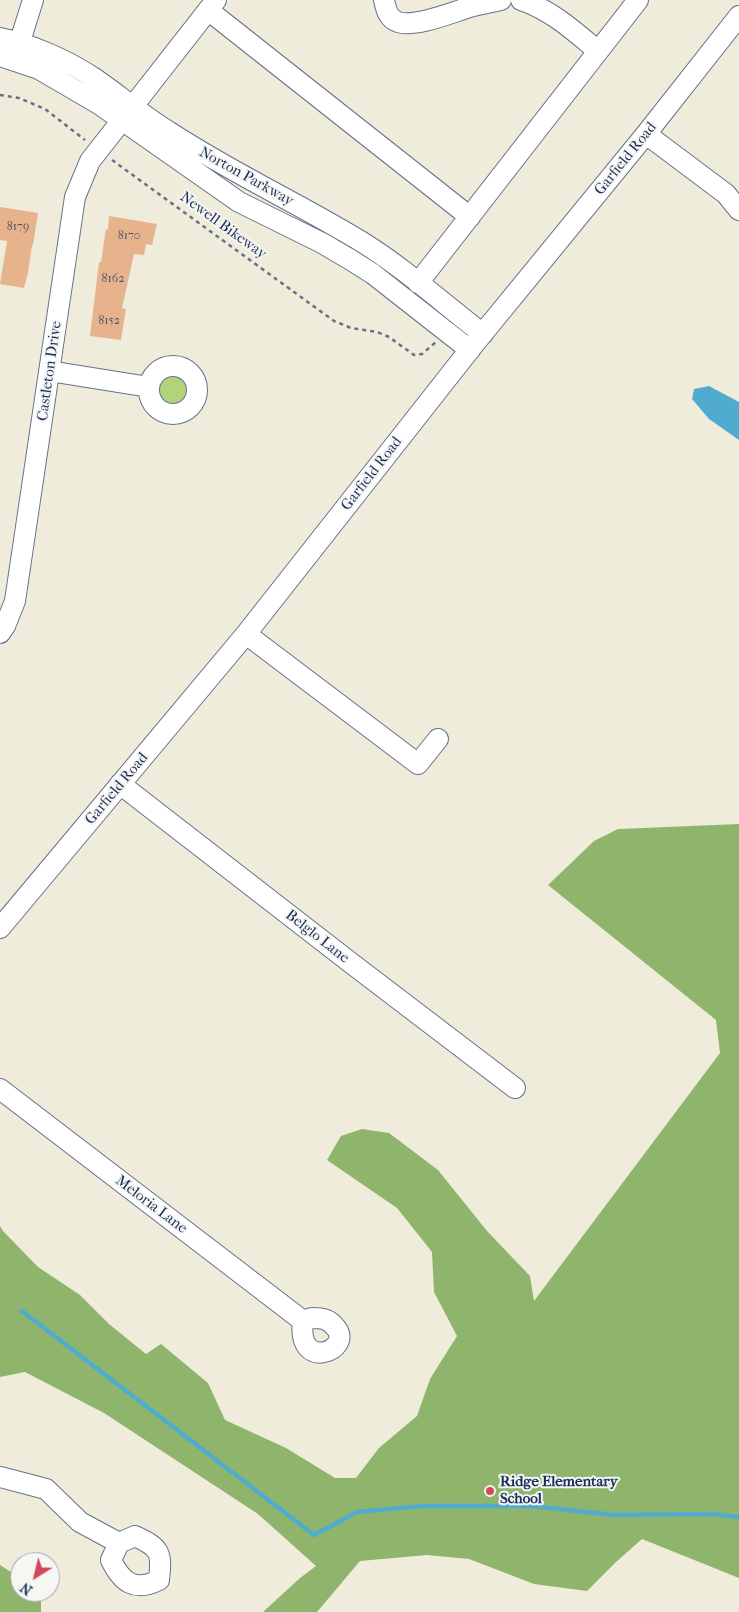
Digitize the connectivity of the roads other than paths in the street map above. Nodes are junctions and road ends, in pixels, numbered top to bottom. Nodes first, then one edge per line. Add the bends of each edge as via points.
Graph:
1 (33, 0) edge
2 (384, 0) edge
3 (501, 0) edge
4 (521, 0) edge
5 (638, 0) edge
6 (212, 5) edge
7 (739, 16) edge
8 (0, 38) edge
9 (598, 51) junction
10 (12, 53) edge
11 (127, 113) junction
12 (646, 134) junction
13 (739, 210) edge
14 (470, 217) junction
15 (418, 283) junction
16 (483, 334) junction
17 (470, 350) junction
18 (49, 372) junction
19 (149, 387) dead end
20 (0, 633) edge
21 (246, 634) junction
22 (438, 739) dead end
23 (120, 784) junction
24 (0, 928) edge
25 (515, 1088) dead end
26 (0, 1089) edge
27 (303, 1321) dead end
28 (0, 1477) edge
29 (119, 1543) dead end

1 - 10 street
2 - 3 street via 389,16 397,22 408,23
4 - 9 street via 538,6 561,21
5 - 9 street
6 - 11 street, Castleton Drive
6 - 14 street
7 - 12 street, Garfield Road
8 - 10 street, Norton Parkway
9 - 14 street
10 - 11 street, Norton Parkway via 72,65 93,78
11 - 15 street, Norton Parkway via 168,131 364,243
11 - 17 street, Norton Parkway via 239,202 322,243 374,274
11 - 18 street, Castleton Drive via 86,168 75,197
12 - 13 street via 726,194
12 - 16 street, Garfield Road
14 - 15 street
15 - 16 street, Norton Parkway
16 - 17 street, Garfield Road
17 - 21 street, Garfield Road
18 - 19 street
18 - 20 street, Castleton Drive via 15,601
21 - 22 street via 418,764
21 - 23 street, Garfield Road
23 - 24 street, Garfield Road
23 - 25 street, Belglo Lane
26 - 27 street, Meloria Lane
28 - 29 street via 46,1489 80,1522

